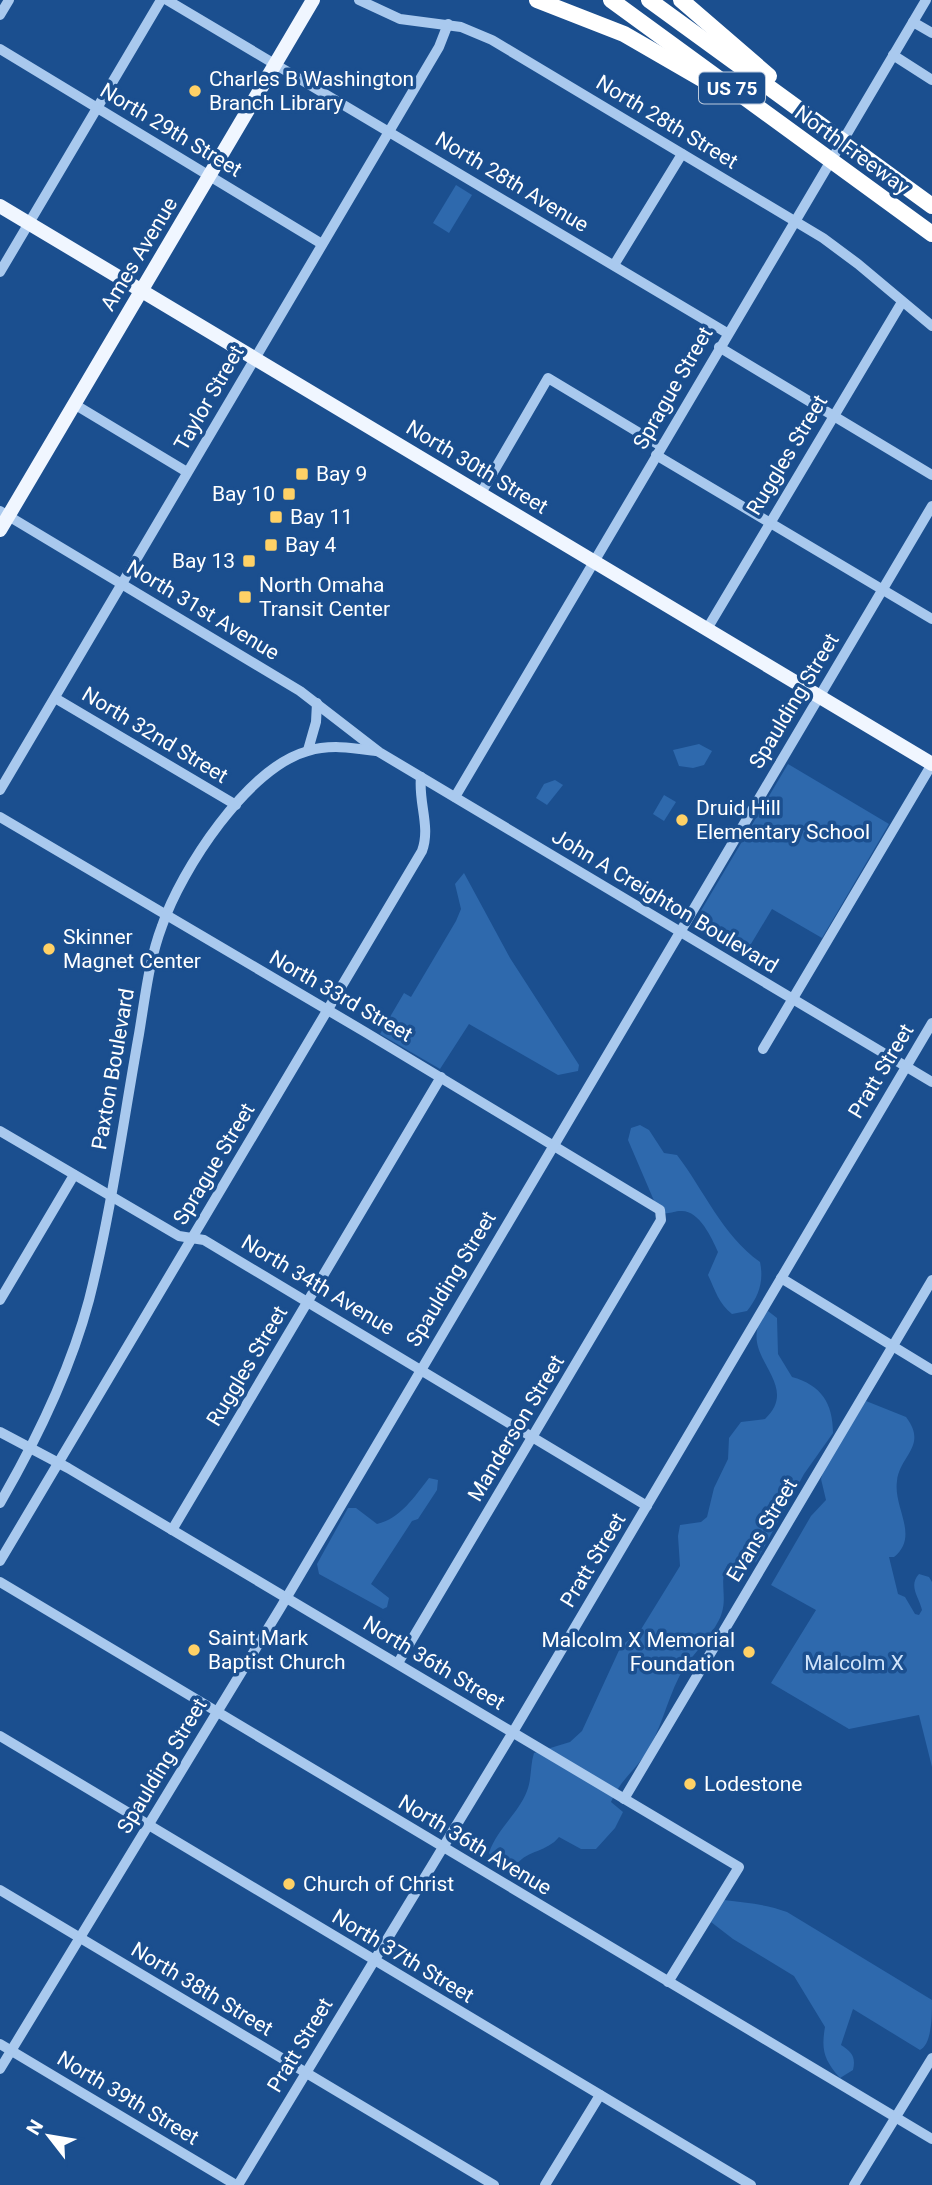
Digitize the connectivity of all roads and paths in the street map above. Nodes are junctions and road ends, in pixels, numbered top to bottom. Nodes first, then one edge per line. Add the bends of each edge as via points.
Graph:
1 (9, 0) edge
2 (160, 0) edge
3 (167, 0) edge
4 (313, 0) edge
5 (359, 0) edge
6 (537, 0) edge
7 (611, 0) edge
8 (649, 0) edge
9 (681, 0) edge
10 (926, 0) edge
11 (0, 15) edge
12 (913, 22) junction
13 (448, 24) junction
14 (932, 33) edge
15 (0, 49) edge
16 (893, 55) junction
17 (276, 64) junction
18 (932, 80) edge
19 (97, 108) junction
20 (389, 131) junction
21 (682, 154) junction
22 (864, 157) junction
23 (852, 176) junction
24 (211, 177) junction
25 (0, 206) edge
26 (932, 206) edge
27 (794, 221) junction
28 (28, 223) junction
29 (932, 234) edge
30 (322, 244) junction
31 (614, 265) junction
32 (0, 272) edge
33 (142, 290) junction
34 (902, 302) junction
35 (932, 326) edge
36 (727, 333) junction
37 (719, 347) junction
38 (254, 358) junction
39 (74, 404) junction
40 (833, 415) junction
41 (658, 450) junction
42 (187, 472) junction
43 (932, 475) edge
44 (481, 493) junction
45 (932, 506) edge
46 (4, 514) edge
47 (769, 523) junction
48 (0, 530) edge
49 (593, 561) junction
50 (122, 584) junction
51 (882, 590) junction
52 (932, 619) edge
53 (707, 629) junction
54 (819, 696) junction
55 (55, 698) junction
56 (317, 703) junction
57 (308, 750) junction
58 (379, 752) junction
59 (932, 764) edge
60 (421, 777) junction
61 (0, 790) edge
62 (455, 797) junction
63 (236, 805) junction
64 (0, 817) edge
65 (165, 916) junction
66 (680, 931) junction
67 (793, 999) junction
68 (327, 1010) junction
69 (932, 1023) edge
70 (763, 1049) dead end
71 (906, 1067) junction
72 (441, 1077) junction
73 (932, 1082) edge
74 (0, 1131) edge
75 (553, 1145) junction
76 (74, 1175) junction
77 (110, 1195) junction
78 (660, 1210) joint
79 (192, 1238) junction
80 (781, 1278) junction
81 (932, 1280) edge
82 (0, 1300) edge
83 (307, 1301) junction
84 (893, 1347) junction
85 (420, 1369) junction
86 (932, 1370) edge
87 (0, 1432) edge
88 (533, 1437) junction
89 (30, 1449) junction
90 (59, 1464) junction
91 (0, 1503) edge
92 (647, 1506) junction
93 (172, 1530) junction
94 (0, 1562) edge
95 (0, 1582) edge
96 (286, 1597) junction
97 (398, 1663) junction
98 (217, 1713) junction
99 (513, 1732) junction
100 (0, 1736) edge
101 (624, 1799) junction
102 (149, 1825) junction
103 (443, 1848) junction
104 (0, 1890) edge
105 (80, 1938) junction
106 (374, 1961) junction
107 (668, 1982) junction
108 (0, 2044) edge
109 (11, 2051) junction
110 (932, 2058) edge
111 (0, 2069) edge
112 (305, 2073) junction
113 (600, 2095) junction
114 (895, 2117) junction
115 (932, 2139) edge
116 (237, 2185) edge
117 (494, 2185) edge
118 (545, 2185) edge
119 (751, 2185) edge
120 (854, 2185) edge

1 - 11 street
2 - 19 street
3 - 17 street, North 28th Avenue
4 - 17 main road, Ames Avenue
5 - 13 street, North 28th Street via 400,19
6 - 23 highway via 656,50
7 - 23 highway, North Freeway / US 75
8 - 22 highway, North Freeway / US 75
9 - 22 highway
10 - 12 street, Sprague Street
12 - 14 street
12 - 16 street, Sprague Street
13 - 20 street, Taylor Street
13 - 21 street, North 28th Street via 492,40
15 - 19 street, North 29th Street
16 - 18 street
16 - 27 street, Sprague Street
17 - 20 street, North 28th Avenue
17 - 24 main road, Ames Avenue
19 - 24 street, North 29th Street
19 - 28 street
20 - 30 street, Taylor Street
20 - 31 street, North 28th Avenue
21 - 27 street, North 28th Street
21 - 31 street
22 - 26 highway, North Freeway / US 75
23 - 29 highway, North Freeway / US 75
24 - 30 street, North 29th Street
24 - 33 main road, Ames Avenue
25 - 28 main road, North 30th Street
27 - 34 street, North 28th Street via 845,253
27 - 36 street, Sprague Street
28 - 32 street
28 - 33 main road, North 30th Street
30 - 38 street, Taylor Street
31 - 36 street, North 28th Avenue
33 - 38 main road, North 30th Street
33 - 39 main road, Ames Avenue
34 - 35 street, North 28th Street
34 - 40 street, Ruggles Street
36 - 37 street, Sprague Street
37 - 40 street
37 - 41 street, Sprague Street
38 - 42 street, Taylor Street
38 - 44 main road, North 30th Street
39 - 42 street
39 - 46 main road, Ames Avenue
40 - 43 street
40 - 47 street, Ruggles Street
41 - 44 street via 548,378
41 - 47 street
41 - 49 street, Sprague Street
42 - 50 street, Taylor Street
44 - 49 main road, North 30th Street
45 - 51 street, Spaulding Street
46 - 48 main road, Ames Avenue
46 - 50 street, North 31st Avenue
47 - 51 street
47 - 53 street, Ruggles Street
49 - 53 main road, North 30th Street
49 - 62 street, Sprague Street
50 - 55 street, Taylor Street
50 - 56 street, North 31st Avenue
51 - 52 street
51 - 54 street, Spaulding Street
53 - 54 main road, North 30th Street
54 - 59 main road, North 30th Street
54 - 66 street, Spaulding Street
55 - 61 street, Taylor Street
55 - 63 street, North 32nd Street
56 - 57 street
56 - 58 street, North 31st Avenue
57 - 58 street, Paxton Boulevard
57 - 63 street, Paxton Boulevard via 268,773
58 - 60 street, John A Creighton Boulevard
59 - 67 street
60 - 62 street, John A Creighton Boulevard
60 - 68 street, Sprague Street via 426,837 422,851
62 - 66 street, John A Creighton Boulevard
63 - 65 street, Paxton Boulevard via 184,879
64 - 65 street, North 33rd Street
65 - 68 street, North 33rd Street
65 - 77 street, Paxton Boulevard via 153,957
66 - 67 street, John A Creighton Boulevard
66 - 75 street, Spaulding Street
67 - 70 street
67 - 71 street, John A Creighton Boulevard
68 - 72 street, North 33rd Street
68 - 79 street, Sprague Street
69 - 71 street, Pratt Street
71 - 73 street, John A Creighton Boulevard
71 - 80 street, Pratt Street
72 - 75 street, North 33rd Street
72 - 83 street, Ruggles Street
74 - 76 street, North 34th Avenue
75 - 78 street, North 33rd Street
75 - 85 street, Spaulding Street
76 - 77 street, North 34th Avenue
76 - 82 street
77 - 79 street, North 34th Avenue via 179,1236
77 - 89 street, Paxton Boulevard via 79,1333
78 - 88 street, Manderson Street via 661,1220
79 - 83 street, North 34th Avenue via 204,1240
79 - 90 street, Sprague Street
80 - 84 street
80 - 92 street, Pratt Street
81 - 84 street, Evans Street
83 - 85 street, North 34th Avenue
83 - 93 street, Ruggles Street
84 - 86 street
84 - 101 street, Evans Street
85 - 88 street, North 34th Avenue
85 - 96 street, Spaulding Street
87 - 89 street, North 36th Street
88 - 92 street, North 34th Avenue
88 - 97 street, Manderson Street
89 - 90 street, North 36th Street
89 - 91 street, Paxton Boulevard
90 - 93 street, North 36th Street
90 - 94 street, Sprague Street
92 - 99 street, Pratt Street
93 - 96 street, North 36th Street
95 - 98 street, North 36th Avenue
96 - 97 street, North 36th Street
96 - 98 street, Spaulding Street
97 - 99 street, North 36th Street
98 - 102 street, Spaulding Street
98 - 103 street, North 36th Avenue
99 - 101 street, North 36th Street
99 - 103 street, Pratt Street
100 - 102 street, North 37th Street
101 - 107 street, North 36th Street via 738,1867
102 - 105 street, Spaulding Street
102 - 106 street, North 37th Street
103 - 106 street, Pratt Street
103 - 107 street, North 36th Avenue
104 - 105 street, North 38th Street
105 - 109 street, Spaulding Street
105 - 112 street, North 38th Street
106 - 112 street, Pratt Street
106 - 113 street, North 37th Street
107 - 114 street, North 36th Avenue
108 - 109 street, North 39th Street
109 - 111 street, Spaulding Street
109 - 116 street, North 39th Street
110 - 114 street
112 - 116 street, Pratt Street
112 - 117 street, North 38th Street
113 - 118 street
113 - 119 street, North 37th Street
114 - 115 street, North 36th Avenue
114 - 120 street

